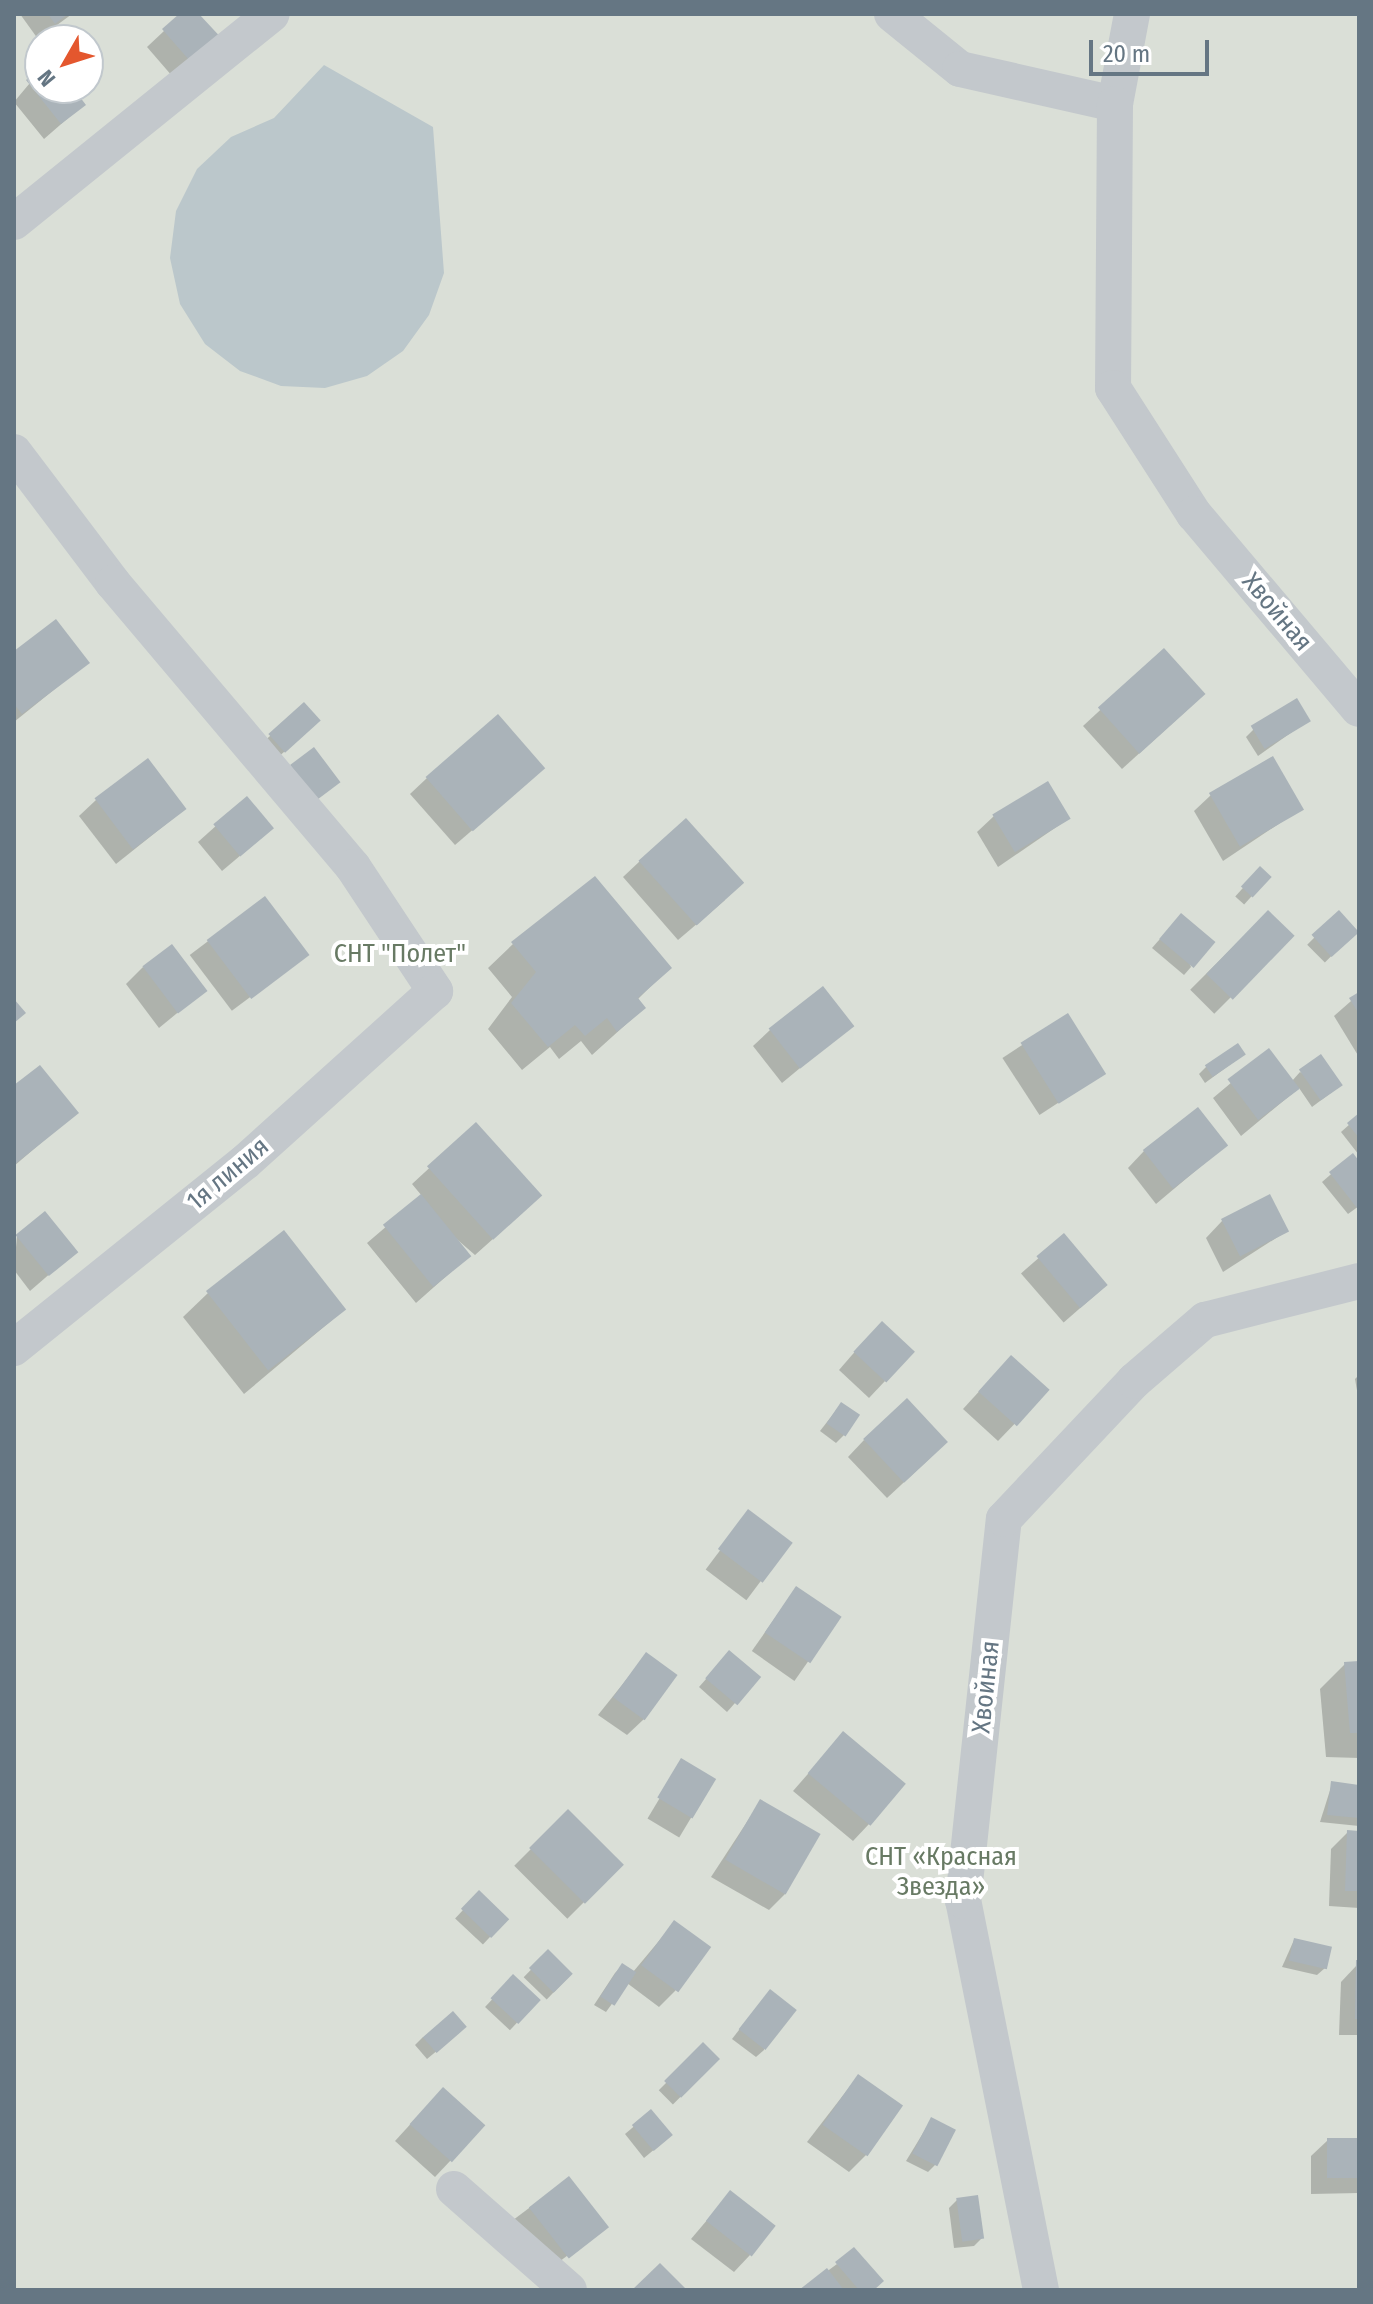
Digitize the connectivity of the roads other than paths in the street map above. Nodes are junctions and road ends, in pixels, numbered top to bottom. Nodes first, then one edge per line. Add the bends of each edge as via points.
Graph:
1 (272, 14) edge
2 (892, 14) edge
3 (1132, 14) edge
4 (1115, 104) junction
5 (14, 222) edge
6 (14, 452) edge
7 (1359, 709) edge
8 (1359, 1281) edge
9 (14, 1348) edge
10 (454, 2189) dead end
11 (569, 2290) edge
12 (1041, 2290) edge

1 - 5 street
2 - 4 street via 960,69
3 - 4 street, Хвойная
4 - 7 street, Хвойная via 1113,388 1194,514
6 - 9 street, 1я линия via 113,583 353,867 435,991 245,1162
8 - 12 street, Хвойная via 1205,1320 1134,1381 1004,1519 963,1901
10 - 11 street

